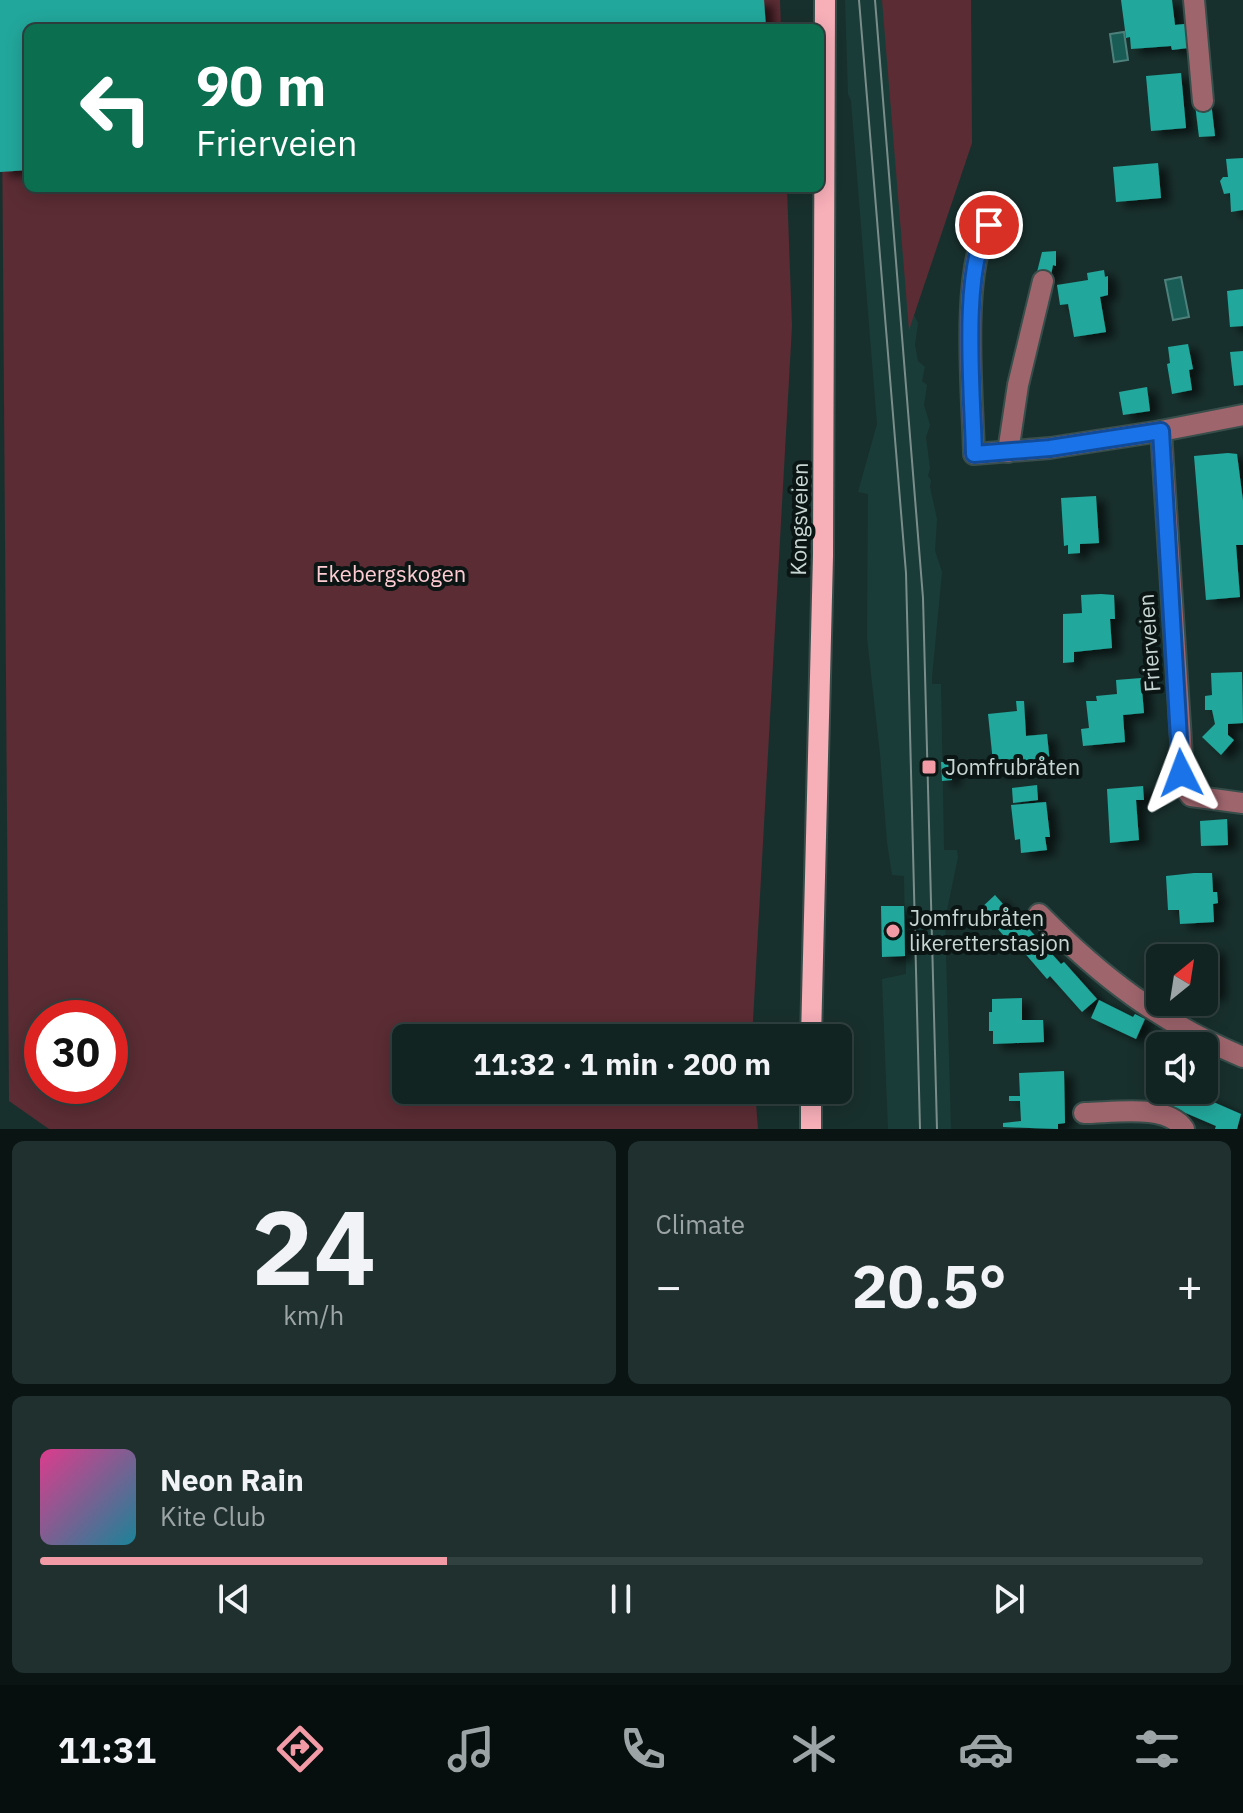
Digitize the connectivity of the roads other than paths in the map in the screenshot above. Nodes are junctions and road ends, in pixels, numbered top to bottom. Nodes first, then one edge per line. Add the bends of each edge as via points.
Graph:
1 (825, 0) edge
2 (1194, 0) edge
3 (1203, 101) dead end
4 (989, 225) dead end
5 (1043, 281) dead end
6 (1243, 415) edge
7 (1161, 431) junction
8 (1008, 452) junction
9 (1243, 803) edge
10 (1039, 914) dead end
11 (811, 1024) edge
12 (1243, 1057) edge
13 (811, 1104) edge
14 (1084, 1113) dead end
15 (811, 1129) edge
16 (1184, 1129) edge

1 - 11 main road, Kongsveien via 823,526
2 - 3 street
4 - 8 street via 972,305 974,454
5 - 8 street
6 - 7 street
7 - 8 street
7 - 9 street, Frierveien via 1184,787 1191,796
10 - 12 street via 1120,989 1179,1028
13 - 15 main road
14 - 16 street via 1157,1112 1174,1117

